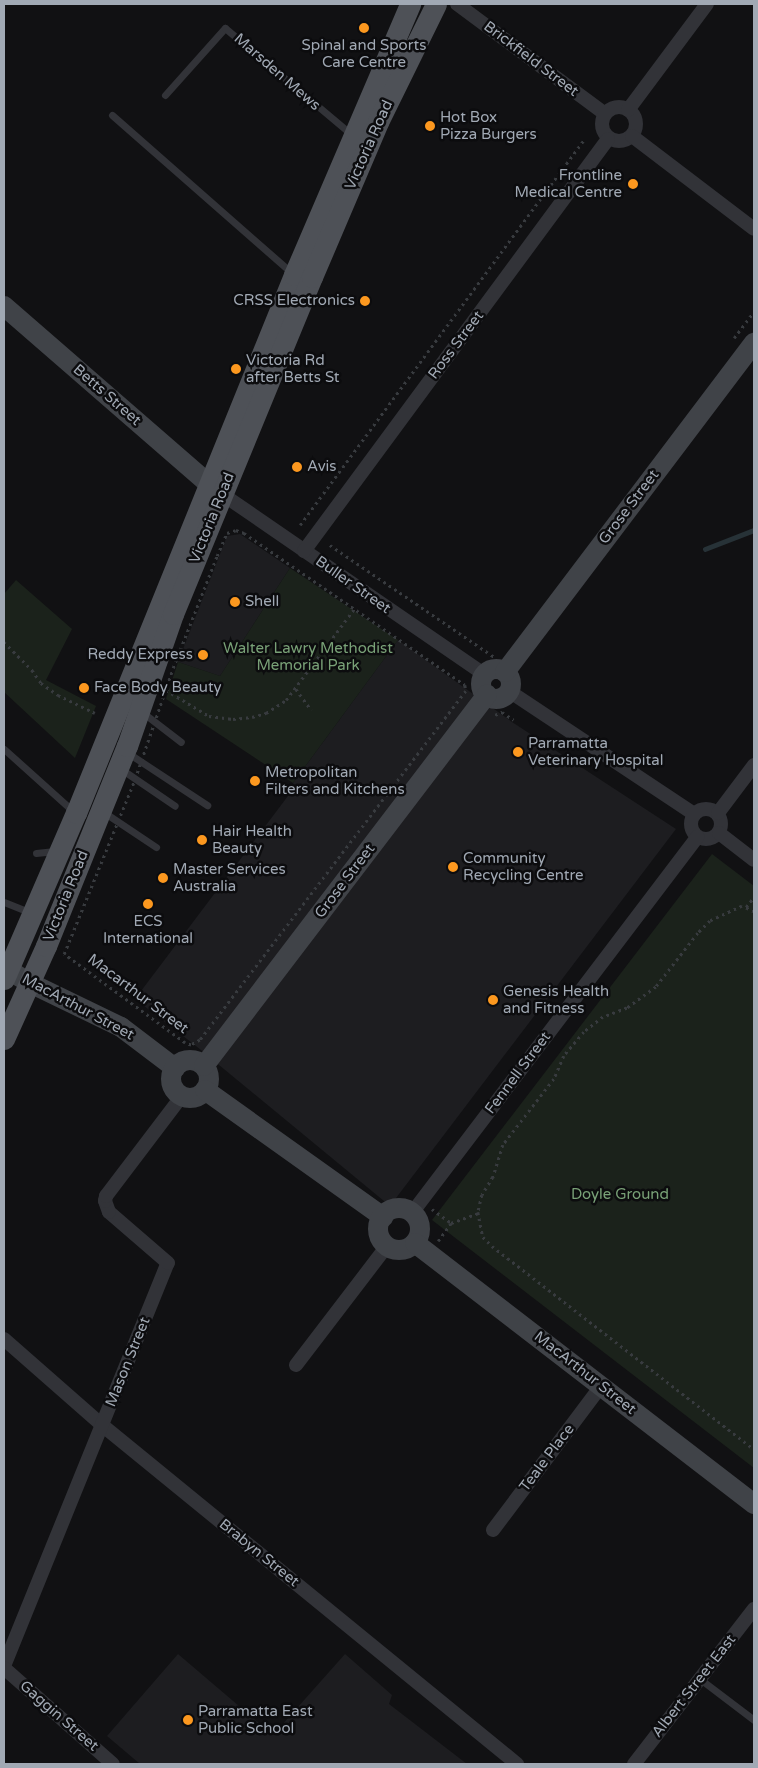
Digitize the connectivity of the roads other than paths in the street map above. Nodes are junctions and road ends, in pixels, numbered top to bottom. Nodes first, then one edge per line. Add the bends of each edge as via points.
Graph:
1 (410, 4) edge
2 (436, 4) edge
3 (457, 4) edge
4 (707, 4) edge
5 (165, 95) dead end
6 (628, 110) junction
7 (112, 114) dead end
8 (605, 114) junction
9 (353, 136) junction
10 (632, 136) junction
11 (608, 139) junction
12 (754, 229) edge
13 (294, 275) junction
14 (4, 306) edge
15 (754, 343) edge
16 (216, 489) junction
17 (304, 551) junction
18 (499, 664) junction
19 (485, 675) junction
20 (509, 691) junction
21 (487, 695) junction
22 (140, 710) junction
23 (181, 742) dead end
24 (4, 749) edge
25 (122, 759) junction
26 (754, 765) edge
27 (174, 806) dead end
28 (207, 806) dead end
29 (100, 810) junction
30 (76, 813) junction
31 (718, 813) junction
32 (694, 814) junction
33 (719, 833) junction
34 (697, 836) junction
35 (156, 847) dead end
36 (60, 850) junction
37 (36, 853) dead end
38 (754, 860) edge
39 (5, 901) edge
40 (31, 913) junction
41 (5, 972) edge
42 (30, 983) junction
43 (4, 1039) edge
44 (204, 1066) junction
45 (175, 1068) junction
46 (205, 1090) junction
47 (182, 1096) junction
48 (417, 1207) junction
49 (383, 1217) junction
50 (386, 1246) junction
51 (422, 1248) junction
52 (4, 1339) edge
53 (296, 1365) dead end
54 (601, 1386) junction
55 (102, 1425) junction
56 (754, 1504) edge
57 (493, 1530) dead end
58 (754, 1609) edge
59 (4, 1667) edge
60 (700, 1678) junction
61 (754, 1720) edge
62 (113, 1764) edge
63 (517, 1764) edge
64 (634, 1764) edge

1 - 9 main road, Victoria Road
2 - 16 main road, Victoria Road via 378,122
3 - 8 street, Brickfield Street
4 - 6 street
5 - 9 lane, Marsden Mews via 225,28
6 - 8 street via 616,107
6 - 10 street via 635,119
7 - 13 lane
8 - 11 street via 601,127
9 - 13 main road, Victoria Road
10 - 11 street via 618,142
10 - 12 street
11 - 17 street, Ross Street
13 - 16 main road, Victoria Road
14 - 16 street, Betts Street
15 - 18 street, Grose Street
16 - 17 street, Buller Street
16 - 22 main road, Victoria Road
16 - 30 main road, Victoria Road
17 - 19 street, Buller Street
18 - 19 street
18 - 20 street via 511,683
19 - 21 street via 482,688
20 - 21 street via 499,698
20 - 32 street
21 - 44 street, Grose Street
22 - 23 lane
22 - 25 main road, Victoria Road
24 - 30 lane
25 - 27 lane
25 - 28 lane
25 - 29 main road, Victoria Road
26 - 31 street
29 - 35 lane
29 - 42 main road, Victoria Road
30 - 36 main road, Victoria Road
31 - 32 street via 705,808
31 - 33 street via 722,822
32 - 34 street via 691,826
33 - 34 street via 709,840
33 - 38 street
34 - 48 street, Fennell Street
36 - 37 lane
36 - 40 main road, Victoria Road
39 - 40 lane
40 - 41 main road, Victoria Road
41 - 42 street, MacArthur Street
42 - 43 main road, Victoria Road
42 - 45 street, MacArthur Street via 121,1027
44 - 45 street via 186,1061
44 - 46 street via 209,1078
45 - 47 street via 171,1080 176,1092
46 - 47 street via 194,1097
46 - 49 street
47 - 55 street, Mason Street via 106,1196 109,1212 168,1263
48 - 49 street via 393,1210
48 - 51 street
49 - 50 street via 378,1232
50 - 51 street via 398,1250
50 - 53 street
51 - 54 street, MacArthur Street
52 - 55 street, Brabyn Street
54 - 56 street, MacArthur Street
54 - 57 street, Teale Place
55 - 59 street, Mason Street
55 - 63 street, Brabyn Street
58 - 60 street, Albert Street East
59 - 62 street, Gaggin Street
60 - 61 lane
60 - 64 street, Albert Street East

